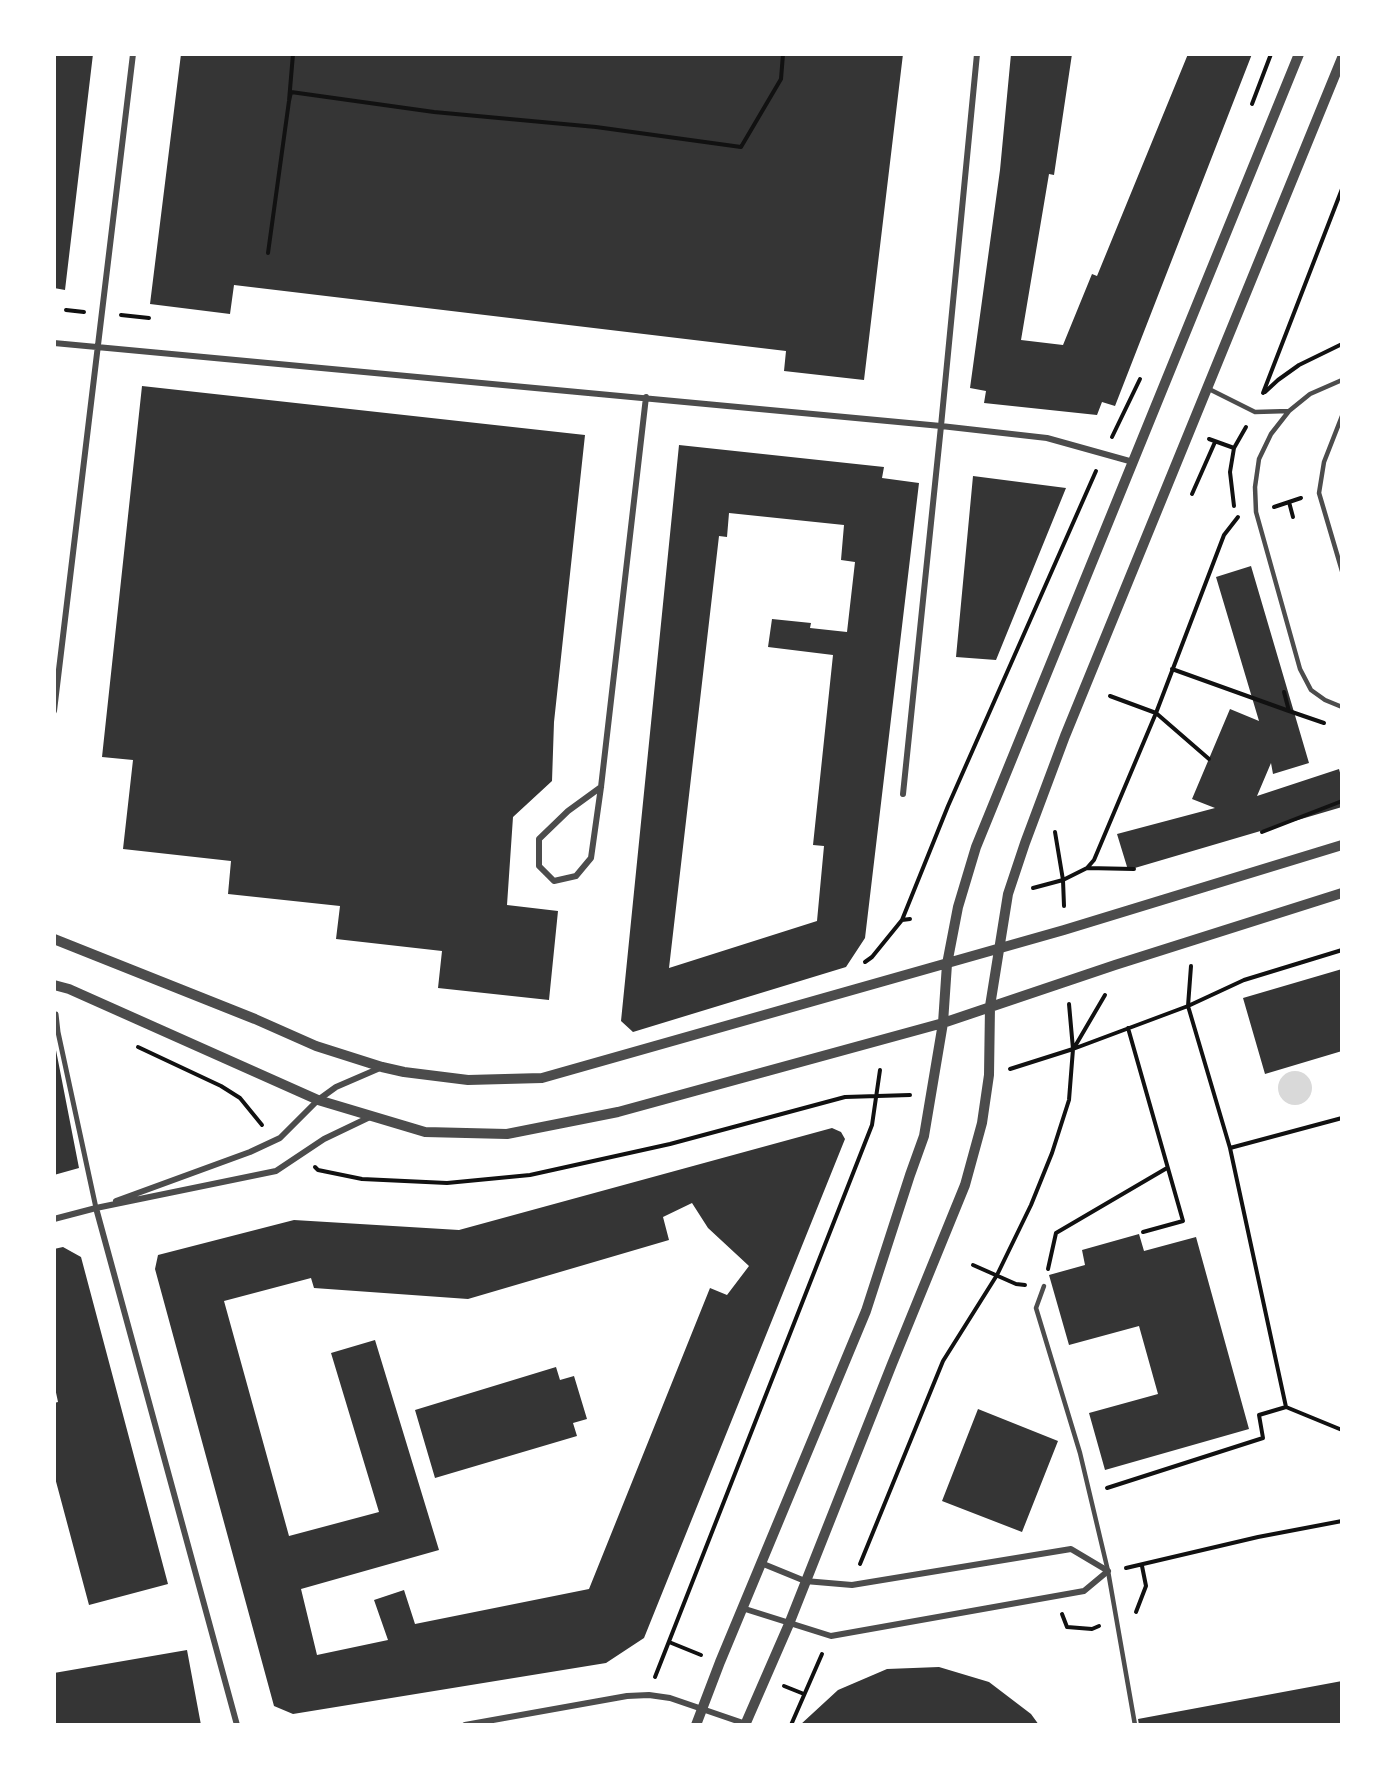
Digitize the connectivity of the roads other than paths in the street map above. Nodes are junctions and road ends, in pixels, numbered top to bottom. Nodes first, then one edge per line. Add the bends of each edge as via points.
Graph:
1 (133, 54) edge
2 (977, 54) edge
3 (1299, 54) edge
4 (1342, 58) edge
5 (54, 343) edge
6 (98, 347) junction
7 (1342, 380) edge
8 (1207, 388) junction
9 (646, 397) junction
10 (1289, 411) junction
11 (1342, 416) edge
12 (941, 426) junction
13 (1133, 462) junction
14 (1342, 571) edge
15 (1342, 707) edge
16 (54, 711) edge
17 (601, 787) junction
18 (903, 794) dead end
19 (1342, 845) edge
20 (1342, 893) edge
21 (54, 939) edge
22 (999, 949) junction
23 (948, 964) junction
24 (54, 985) edge
25 (990, 1006) junction
26 (57, 1014) dead end
27 (943, 1023) junction
28 (382, 1067) junction
29 (318, 1100) junction
30 (372, 1116) junction
31 (96, 1208) junction
32 (54, 1219) edge
33 (1044, 1286) road end
34 (761, 1563) junction
35 (1108, 1571) junction
36 (805, 1581) junction
37 (742, 1608) junction
38 (789, 1624) junction
39 (702, 1708) junction
40 (745, 1724) edge
41 (237, 1725) edge
42 (465, 1725) edge
43 (696, 1725) edge
44 (1135, 1725) edge

1 - 6 street
2 - 12 street
3 - 13 street
4 - 8 street
5 - 6 street
6 - 9 street
6 - 16 street
7 - 10 lane via 1310,394
8 - 10 lane via 1254,412
8 - 22 street via 1024,843 1008,894
9 - 12 street
9 - 17 street
10 - 15 lane via 1270,434 1259,459 1256,512 1300,669 1311,690
11 - 14 lane via 1324,462 1318,493
12 - 13 street via 1047,438
12 - 18 street
13 - 23 street via 976,848 958,907
17 - 17 street via 591,858 576,876 554,881 539,866 539,839
19 - 22 street
20 - 25 street
21 - 28 street via 316,1046
22 - 23 street
22 - 25 street
23 - 27 street
23 - 28 street via 542,1078 468,1080
24 - 29 street
25 - 27 street
25 - 36 street via 989,1076 982,1123 965,1185
26 - 31 street
27 - 30 street via 618,1112 507,1134 425,1132
27 - 34 street via 924,1136 866,1311
28 - 29 street via 336,1087
29 - 30 street
29 - 31 street via 279,1138
30 - 31 street via 324,1139 276,1171
31 - 32 street
31 - 41 street
33 - 35 lane via 1036,1308 1080,1453
34 - 36 street
34 - 37 street
35 - 36 street via 1071,1549 852,1585
35 - 38 street via 1084,1591 831,1636
35 - 44 lane
36 - 38 street
37 - 38 street
37 - 39 street
38 - 40 street
39 - 40 street
39 - 42 street via 670,1698 627,1696
39 - 43 street

